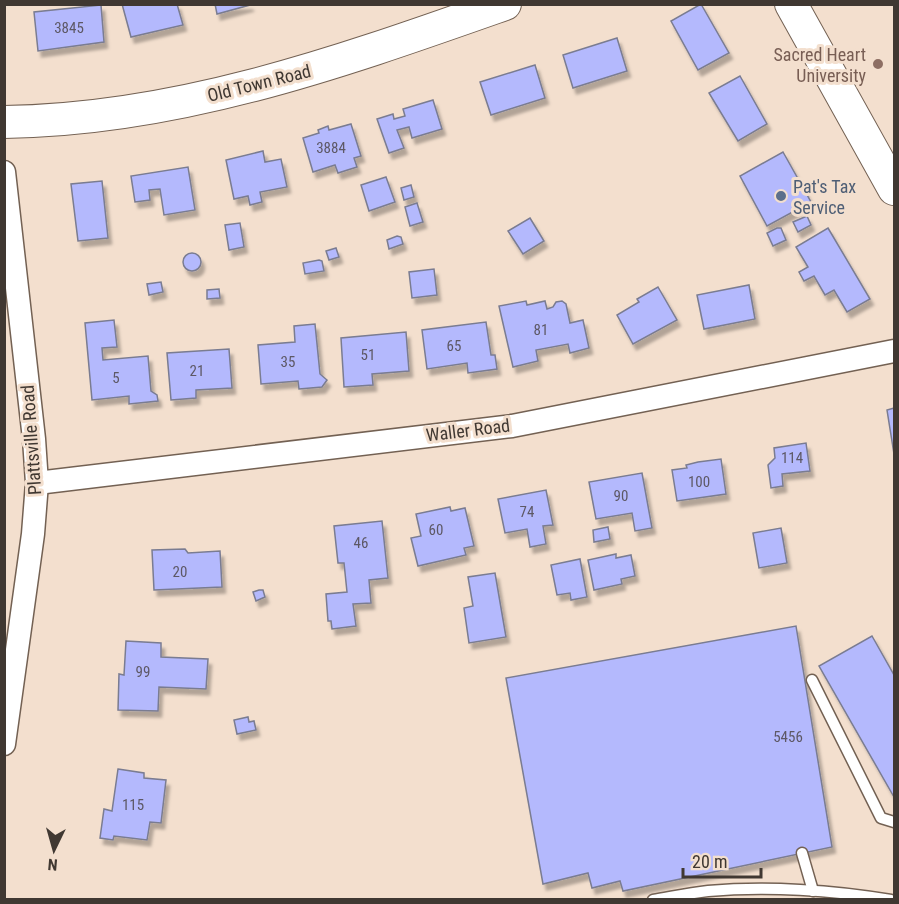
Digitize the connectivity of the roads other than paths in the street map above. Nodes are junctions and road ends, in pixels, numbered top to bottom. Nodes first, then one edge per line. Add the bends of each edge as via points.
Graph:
1 (505, 4) edge
2 (791, 4) edge
3 (4, 122) edge
4 (4, 172) edge
5 (894, 189) edge
6 (894, 351) edge
7 (37, 483) junction
8 (812, 681) dead end
9 (9, 685) edge
10 (4, 744) edge
11 (894, 822) edge
12 (802, 853) dead end
13 (813, 891) junction
14 (777, 895) edge
15 (846, 896) edge
16 (653, 900) edge
17 (891, 900) edge

1 - 3 main road, Old Town Road via 271,82 167,105
2 - 5 main road
4 - 7 street, Plattsville Road
6 - 7 street, Waller Road via 512,426
7 - 9 street, Plattsville Road via 31,558
8 - 11 lane via 881,818
9 - 10 street, Plattsville Road
12 - 13 lane
13 - 14 lane
13 - 15 lane
14 - 16 lane via 708,891
15 - 17 lane

